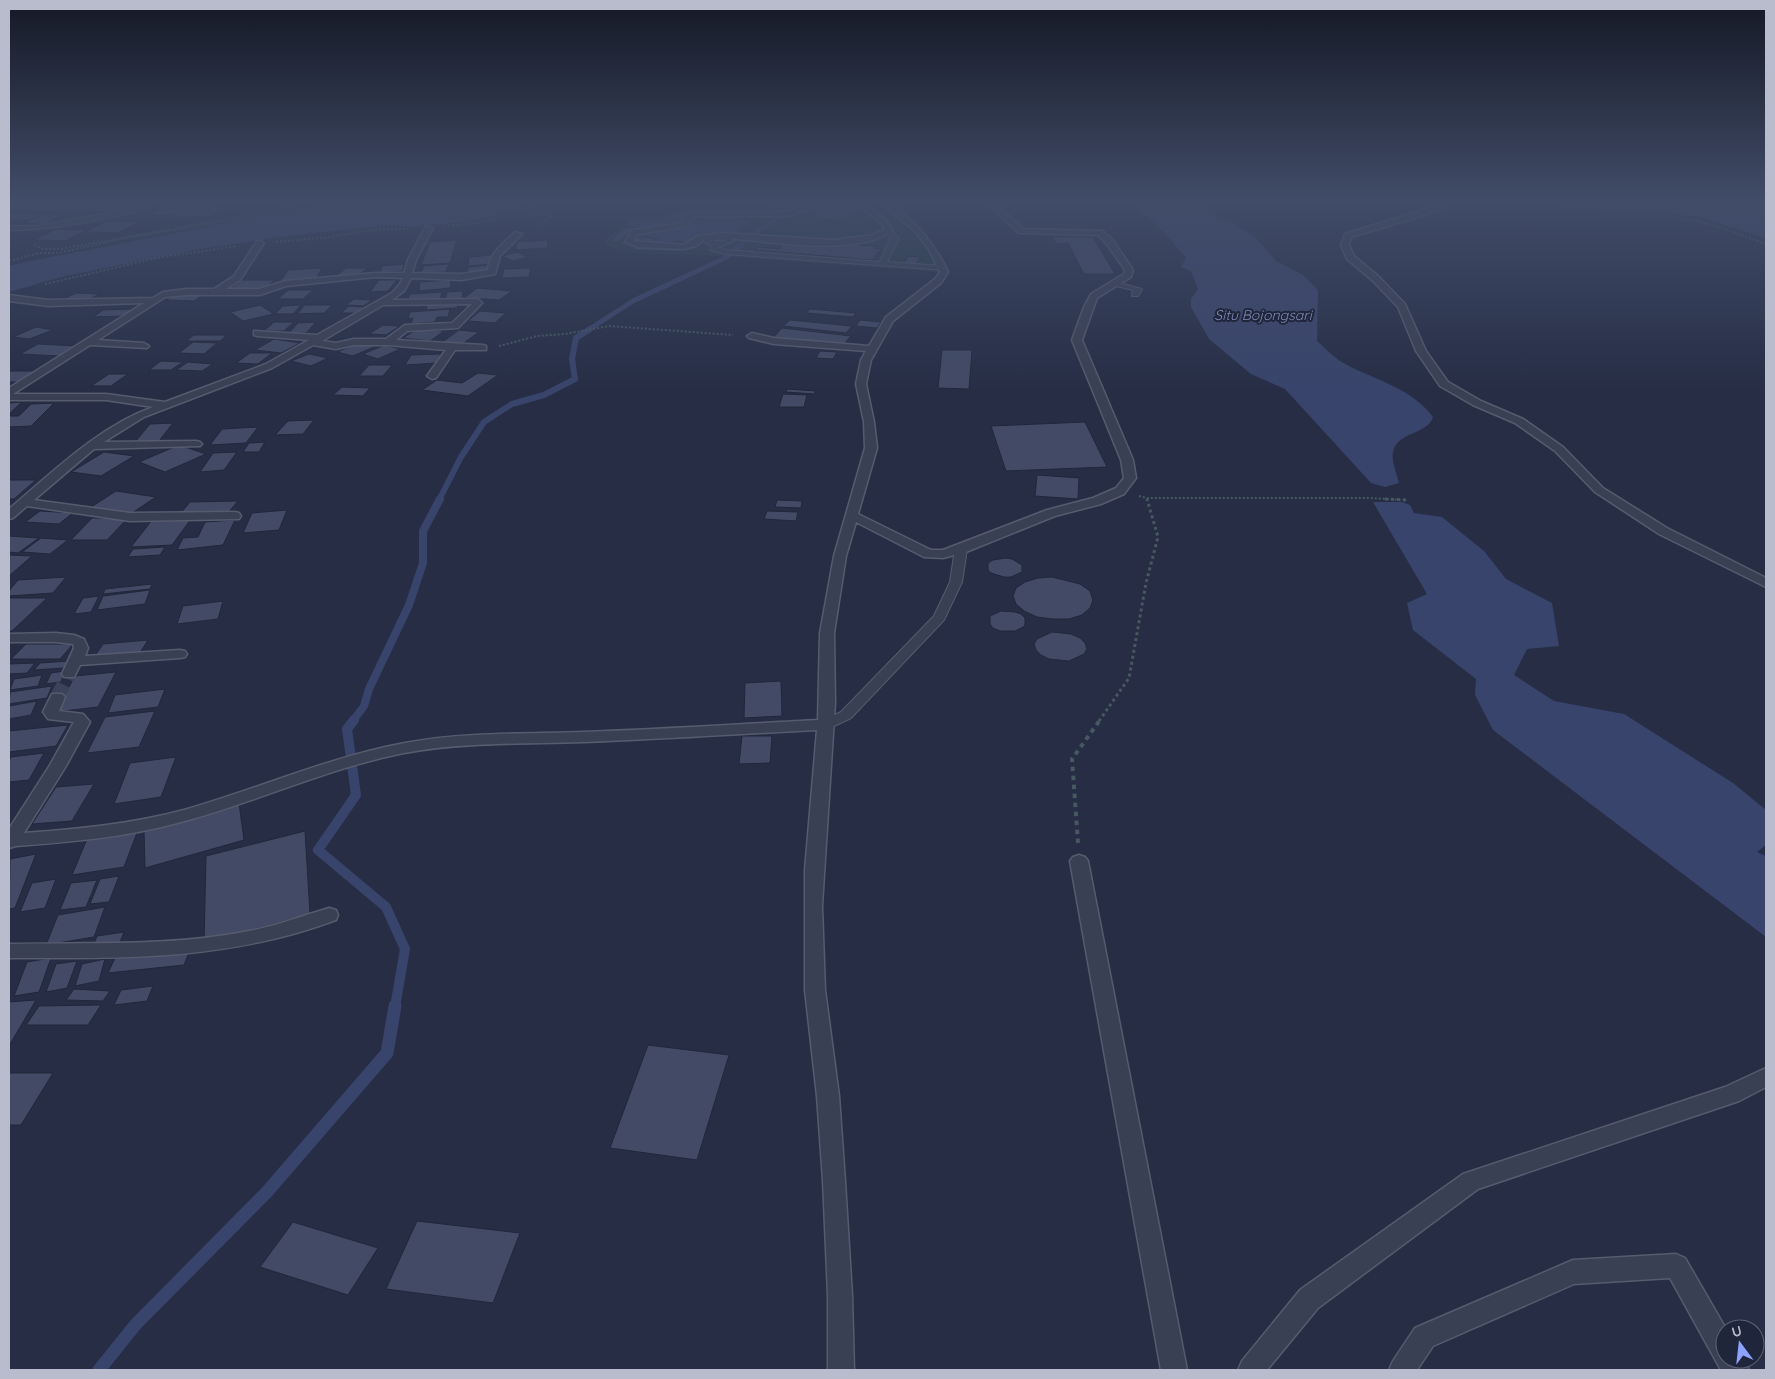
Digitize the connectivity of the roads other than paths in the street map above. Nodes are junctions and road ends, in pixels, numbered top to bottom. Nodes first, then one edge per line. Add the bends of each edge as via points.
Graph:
1 (247, 263) edge
2 (411, 263) edge
3 (492, 263) edge
4 (874, 263) edge
5 (940, 263) edge
6 (1124, 263) edge
7 (1358, 263) edge
8 (882, 264) joint
9 (942, 268) junction
10 (406, 276) junction
11 (1115, 282) junction
12 (216, 292) junction
13 (1135, 294) dead end
14 (9, 298) edge
15 (153, 300) junction
16 (384, 303) junction
17 (257, 333) dead end
18 (752, 336) road end
19 (317, 340) junction
20 (87, 342) junction
21 (388, 342) junction
22 (144, 346) dead end
23 (452, 347) junction
24 (483, 348) road end
25 (871, 349) junction
26 (432, 376) dead end
27 (9, 392) edge
28 (9, 397) edge
29 (164, 405) junction
30 (196, 444) dead end
31 (91, 446) junction
32 (23, 502) junction
33 (9, 515) edge
34 (236, 516) dead end
35 (853, 516) junction
36 (961, 549) junction
37 (1766, 584) edge
38 (9, 638) edge
39 (180, 654) dead end
40 (58, 696) tunnel mouth
41 (825, 725) junction
42 (9, 841) edge
43 (1079, 861) road end
44 (329, 915) dead end
45 (9, 951) edge
46 (1766, 1077) edge
47 (1715, 1334) edge
48 (842, 1370) edge
49 (1174, 1370) edge
50 (1251, 1370) edge
51 (1402, 1370) edge

1 - 12 street via 238,278
2 - 10 street
3 - 10 street via 491,273 461,277
4 - 8 lane
5 - 9 street
6 - 11 street via 1129,270 1128,276
7 - 37 street via 1402,306 1421,351 1444,384 1519,421 1559,449 1599,490 1662,531
8 - 9 lane
9 - 25 street via 942,277 938,281 889,319
10 - 12 street via 376,275 285,284 260,292
10 - 16 street via 405,287
11 - 13 lane via 1138,289
11 - 36 street via 1094,296 1077,340 1127,460 1130,478 1120,491 1097,501 1050,513
12 - 15 street via 174,292
14 - 15 street via 48,303
15 - 20 street
16 - 19 street
16 - 21 street via 478,303 455,326 405,328
17 - 19 street
18 - 25 street via 774,342
19 - 21 street via 336,346 354,342
19 - 29 street via 269,366
20 - 22 street
20 - 27 street
21 - 23 street
23 - 24 street
23 - 26 street
25 - 35 street via 862,376 871,448
28 - 29 street via 106,397
29 - 31 street via 140,415
30 - 31 street
31 - 32 street
32 - 33 street
32 - 34 street via 130,517
35 - 36 street via 929,554
35 - 41 street via 840,556 827,633
36 - 41 lane via 956,582 940,617 846,716
38 - 39 street via 77,640 80,648 73,668
40 - 42 street via 52,707 53,716 78,716 82,722
41 - 42 street via 459,741 403,749 344,764 157,823 112,831
41 - 48 street via 814,870 814,981 828,1096
43 - 49 street
44 - 45 street via 300,928 209,944 103,951
46 - 50 street via 1730,1094 1471,1181 1309,1299
47 - 51 street via 1676,1266 1573,1272 1424,1337

